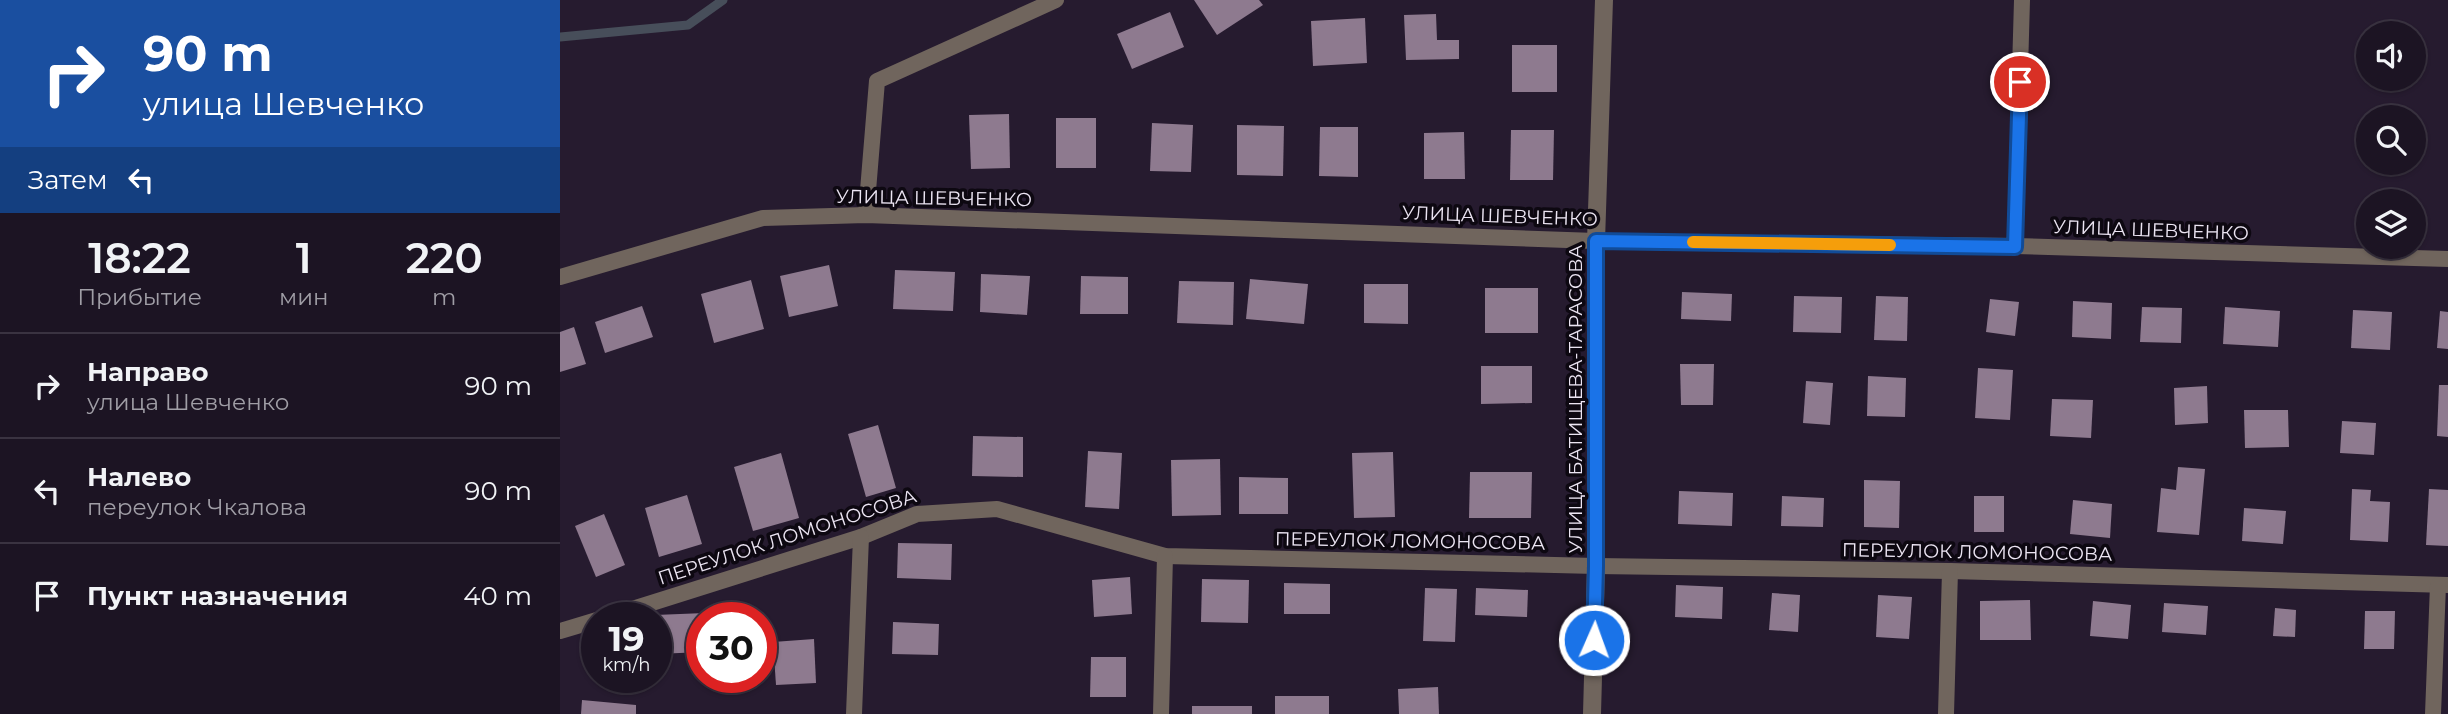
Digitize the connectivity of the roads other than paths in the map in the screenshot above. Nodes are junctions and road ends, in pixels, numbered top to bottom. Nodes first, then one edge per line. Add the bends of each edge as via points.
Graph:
1 (1056, 0) edge
2 (1604, 0) edge
3 (2022, 0) edge
4 (866, 215) junction
5 (1596, 241) junction
6 (2015, 247) junction
7 (2448, 259) edge
8 (560, 277) edge
9 (861, 537) junction
10 (1165, 556) junction
11 (1596, 566) junction
12 (1950, 571) junction
13 (2443, 585) edge
14 (655, 602) edge
15 (581, 625) edge
16 (560, 631) edge
17 (854, 714) edge
18 (1161, 714) edge
19 (1592, 714) edge
20 (1946, 714) edge
21 (2433, 714) edge

1 - 4 lane via 877,82
2 - 5 street, УЛИЦА БАТИЩЕВА-ТАРАСОВА
3 - 6 lane
4 - 5 lane, УЛИЦА ШЕВЧЕНКО
4 - 8 lane, УЛИЦА ШЕВЧЕНКО via 763,218
5 - 6 lane, УЛИЦА ШЕВЧЕНКО
5 - 11 street, УЛИЦА БАТИЩЕВА-ТАРАСОВА
6 - 7 lane, УЛИЦА ШЕВЧЕНКО
9 - 10 lane, ПЕРЕУЛОК ЛОМОНОСОВА via 917,514 997,509
9 - 14 lane, ПЕРЕУЛОК ЛОМОНОСОВА
9 - 17 lane
10 - 11 lane, ПЕРЕУЛОК ЛОМОНОСОВА
10 - 18 lane
11 - 12 lane, ПЕРЕУЛОК ЛОМОНОСОВА
11 - 19 street, УЛИЦА БАТИЩЕВА-ТАРАСОВА
12 - 13 lane, ПЕРЕУЛОК ЛОМОНОСОВА
12 - 20 lane
13 - 21 lane
15 - 16 lane

